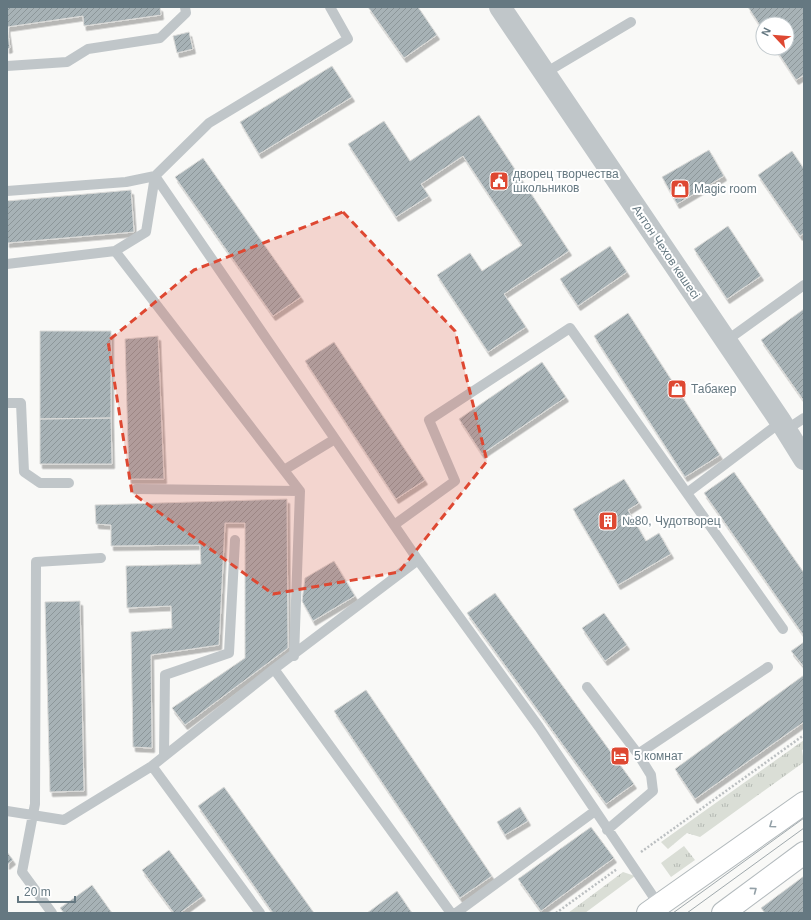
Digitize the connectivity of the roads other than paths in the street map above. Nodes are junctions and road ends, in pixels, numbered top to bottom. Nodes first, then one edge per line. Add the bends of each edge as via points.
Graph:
1 (185, 7) edge
2 (330, 7) edge
3 (500, 7) edge
4 (631, 22) dead end
5 (7, 66) edge
6 (545, 73) junction
7 (155, 176) junction
8 (7, 191) edge
9 (115, 251) junction
10 (7, 264) edge
11 (804, 285) edge
12 (726, 341) junction
13 (7, 403) edge
14 (804, 418) edge
15 (784, 426) junction
16 (335, 439) junction
17 (804, 459) edge
18 (284, 470) junction
19 (69, 484) dead end
20 (136, 489) dead end
21 (300, 491) junction
22 (687, 493) junction
23 (394, 525) junction
24 (235, 540) dead end
25 (101, 558) dead end
26 (418, 560) junction
27 (784, 629) dead end
28 (294, 656) junction
29 (768, 667) dead end
30 (274, 669) junction
31 (587, 687) dead end
32 (638, 754) junction
33 (164, 756) junction
34 (152, 766) junction
35 (804, 803) edge
36 (7, 810) edge
37 (594, 811) junction
38 (34, 816) junction
39 (608, 830) junction
40 (804, 853) edge
41 (653, 909) edge
42 (730, 911) edge
43 (52, 913) edge
44 (260, 913) edge
45 (451, 913) edge
46 (456, 913) edge

1 - 5 lane via 186,13 160,38 88,50 67,62
2 - 7 lane via 348,39 209,123
3 - 6 street, Антон Чехов көшесі
4 - 6 lane
6 - 12 street, Антон Чехов көшесі
7 - 8 lane via 126,182
7 - 9 lane via 146,232
7 - 16 lane
9 - 10 lane
9 - 18 lane
11 - 12 lane
12 - 15 street, Антон Чехов көшесі
13 - 19 lane via 21,402 24,472 40,483
14 - 15 lane
15 - 17 street, Антон Чехов көшесі
15 - 22 lane
16 - 18 lane
16 - 23 lane
18 - 21 lane
20 - 21 lane
21 - 28 lane
22 - 23 lane via 570,328 429,420 455,481
22 - 27 lane
23 - 26 lane
24 - 33 lane via 229,653 165,675
25 - 38 lane via 36,562
26 - 28 lane
26 - 37 lane via 539,727
28 - 30 lane
29 - 32 lane
30 - 33 lane
30 - 45 lane
31 - 32 lane
32 - 39 lane via 651,775 653,791
33 - 34 lane
34 - 38 lane via 64,820
34 - 44 lane
35 -> 41 main road
36 - 38 lane
37 - 39 lane
37 - 46 lane
38 - 43 lane via 22,872
39 - 41 lane via 629,861
42 -> 40 main road

